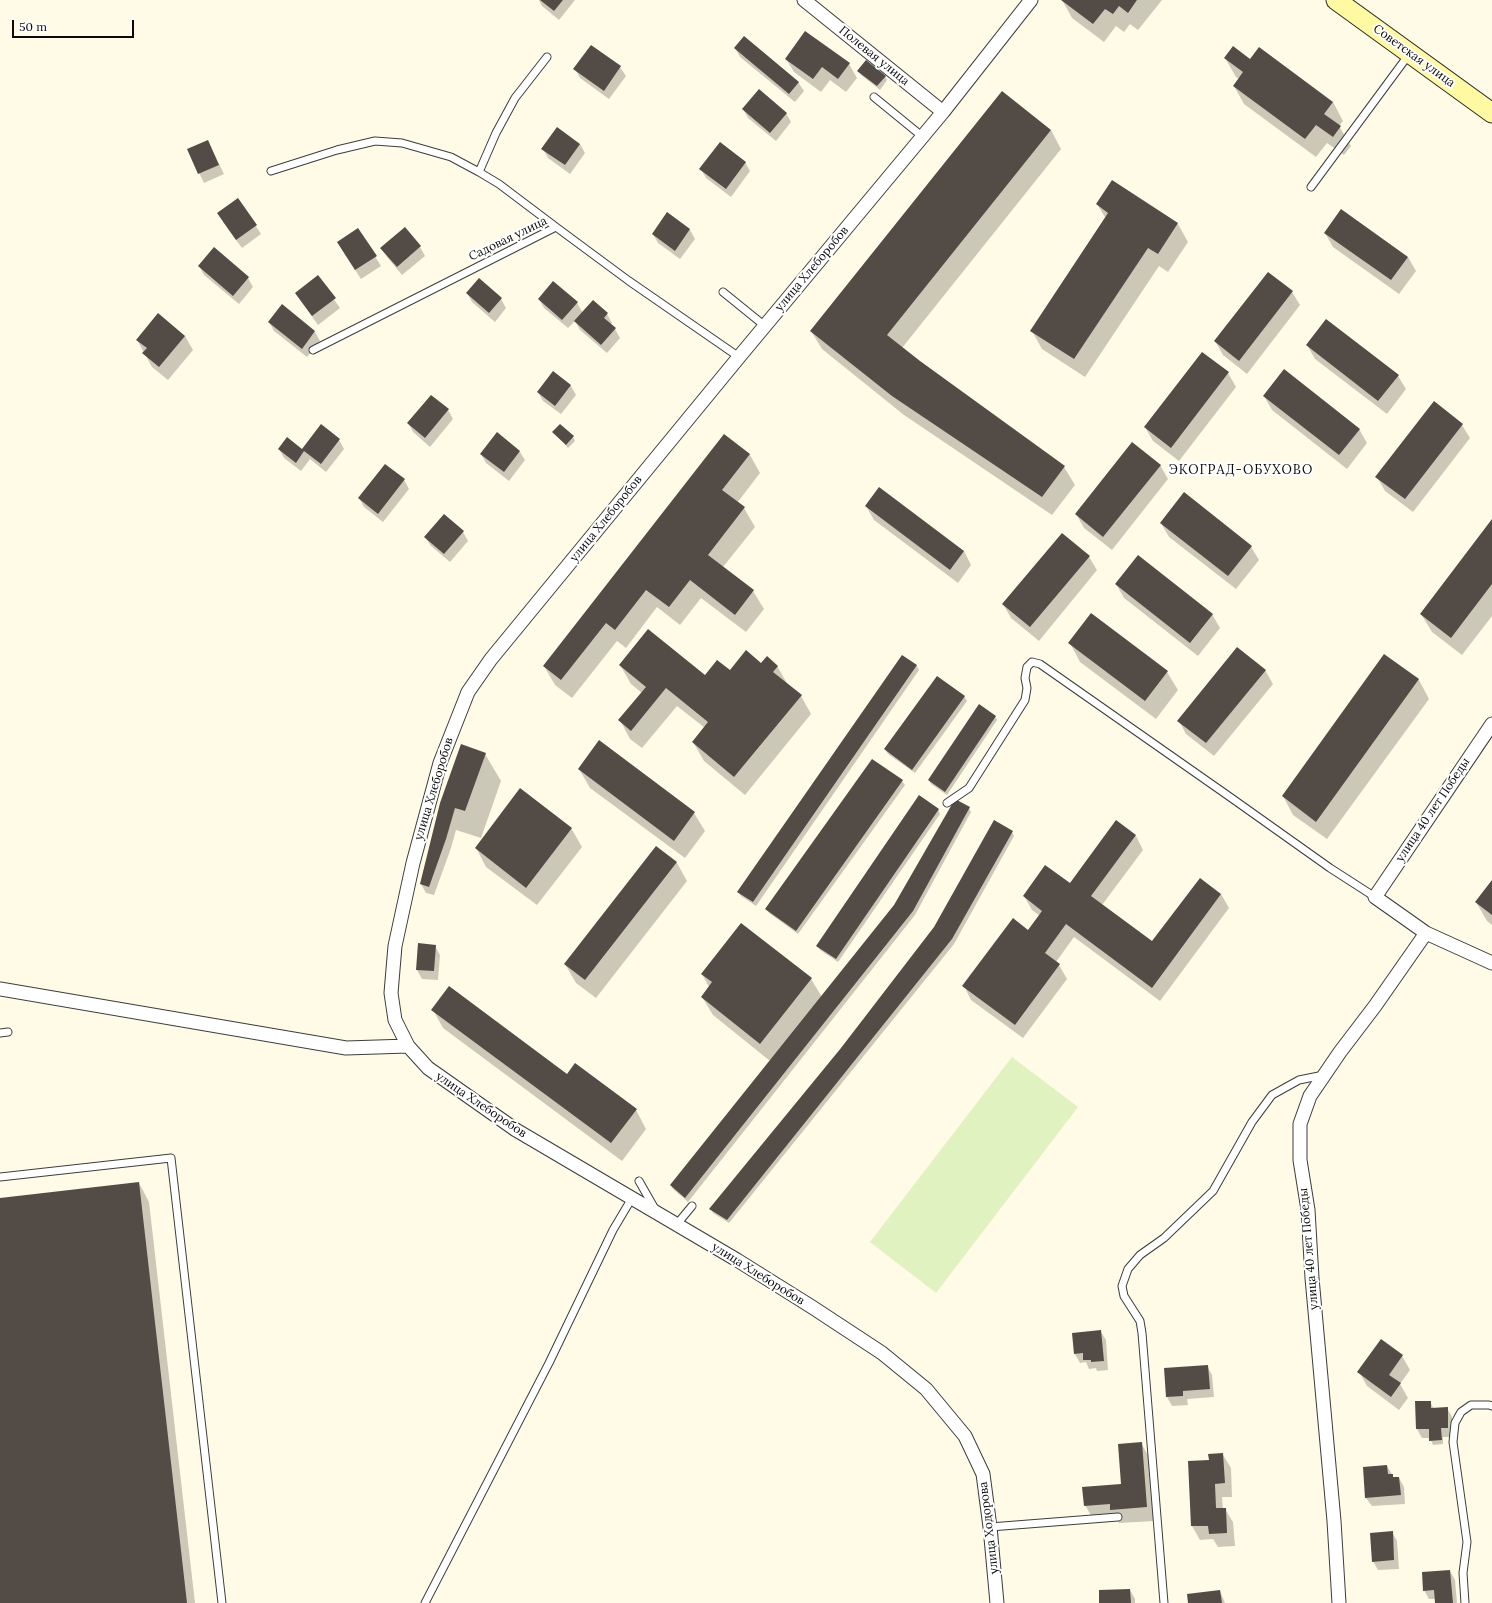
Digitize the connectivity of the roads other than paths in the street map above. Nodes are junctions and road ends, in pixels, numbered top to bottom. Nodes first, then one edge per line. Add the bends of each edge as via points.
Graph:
1 (804, 0) edge
2 (1031, 0) edge
3 (1336, 0) edge
4 (1410, 53) junction
5 (547, 57) dead end
6 (874, 97) dead end
7 (943, 112) junction
8 (1492, 113) edge
9 (923, 136) junction
10 (271, 171) dead end
11 (479, 172) junction
12 (1311, 187) dead end
13 (556, 227) junction
14 (723, 292) dead end
15 (765, 326) junction
16 (313, 350) dead end
17 (739, 357) junction
18 (1492, 724) edge
19 (947, 803) dead end
20 (1375, 897) junction
21 (1426, 933) junction
22 (1492, 963) edge
23 (0, 989) edge
24 (8, 1032) dead end
25 (0, 1033) edge
26 (408, 1046) junction
27 (1324, 1075) junction
28 (0, 1178) edge
29 (639, 1181) dead end
30 (632, 1198) junction
31 (692, 1206) dead end
32 (657, 1213) junction
33 (676, 1224) junction
34 (1492, 1406) edge
35 (949, 1415) joint
36 (1118, 1517) dead end
37 (990, 1527) junction
38 (222, 1603) edge
39 (425, 1603) edge
40 (997, 1603) edge
41 (1164, 1603) edge
42 (1339, 1603) edge
43 (1465, 1603) edge

1 - 7 street, Полевая улица
2 - 7 street, улица Хлеборобов
3 - 4 main road, Советская улица
4 - 8 main road, Советская улица
4 - 12 lane
5 - 11 lane via 515,98
6 - 9 lane
7 - 9 street, улица Хлеборобов
9 - 15 street, улица Хлеборобов
10 - 11 lane via 375,141 402,142 451,158
11 - 13 lane
13 - 16 lane, Садовая улица
13 - 17 lane, Садовая улица
14 - 15 lane
15 - 17 street, улица Хлеборобов
17 - 26 street, улица Хлеборобов via 496,653 468,692 440,763 413,863 395,946 391,993 395,1020
18 - 20 street, улица 40 лет Победы
19 - 20 lane via 969,788 1025,700 1027,667 1032,662 1040,664
20 - 21 street
21 - 22 street
21 - 27 street, улица 40 лет Победы
23 - 26 street via 346,1048
24 - 25 lane
26 - 30 street, улица Хлеборобов via 428,1068 516,1130
27 - 41 lane via 1299,1080 1272,1095 1252,1122 1213,1191 1164,1238 1140,1255 1128,1269 1122,1286 1124,1296 1140,1321 1142,1333
27 - 42 street, улица 40 лет Победы via 1310,1096 1300,1124 1300,1160 1308,1210
28 - 38 lane via 171,1158
29 - 32 lane
30 - 32 street, улица Хлеборобов
30 - 39 lane via 613,1230 549,1363
31 - 33 lane
32 - 33 street, улица Хлеборобов
33 - 35 street, улица Хлеборобов via 882,1353 926,1389
34 - 43 lane via 1471,1405 1461,1412 1455,1423 1453,1442 1467,1542 1463,1573
35 - 37 street, улица Ходорова via 965,1436 982,1474
36 - 37 lane
37 - 40 street, улица Ходорова

